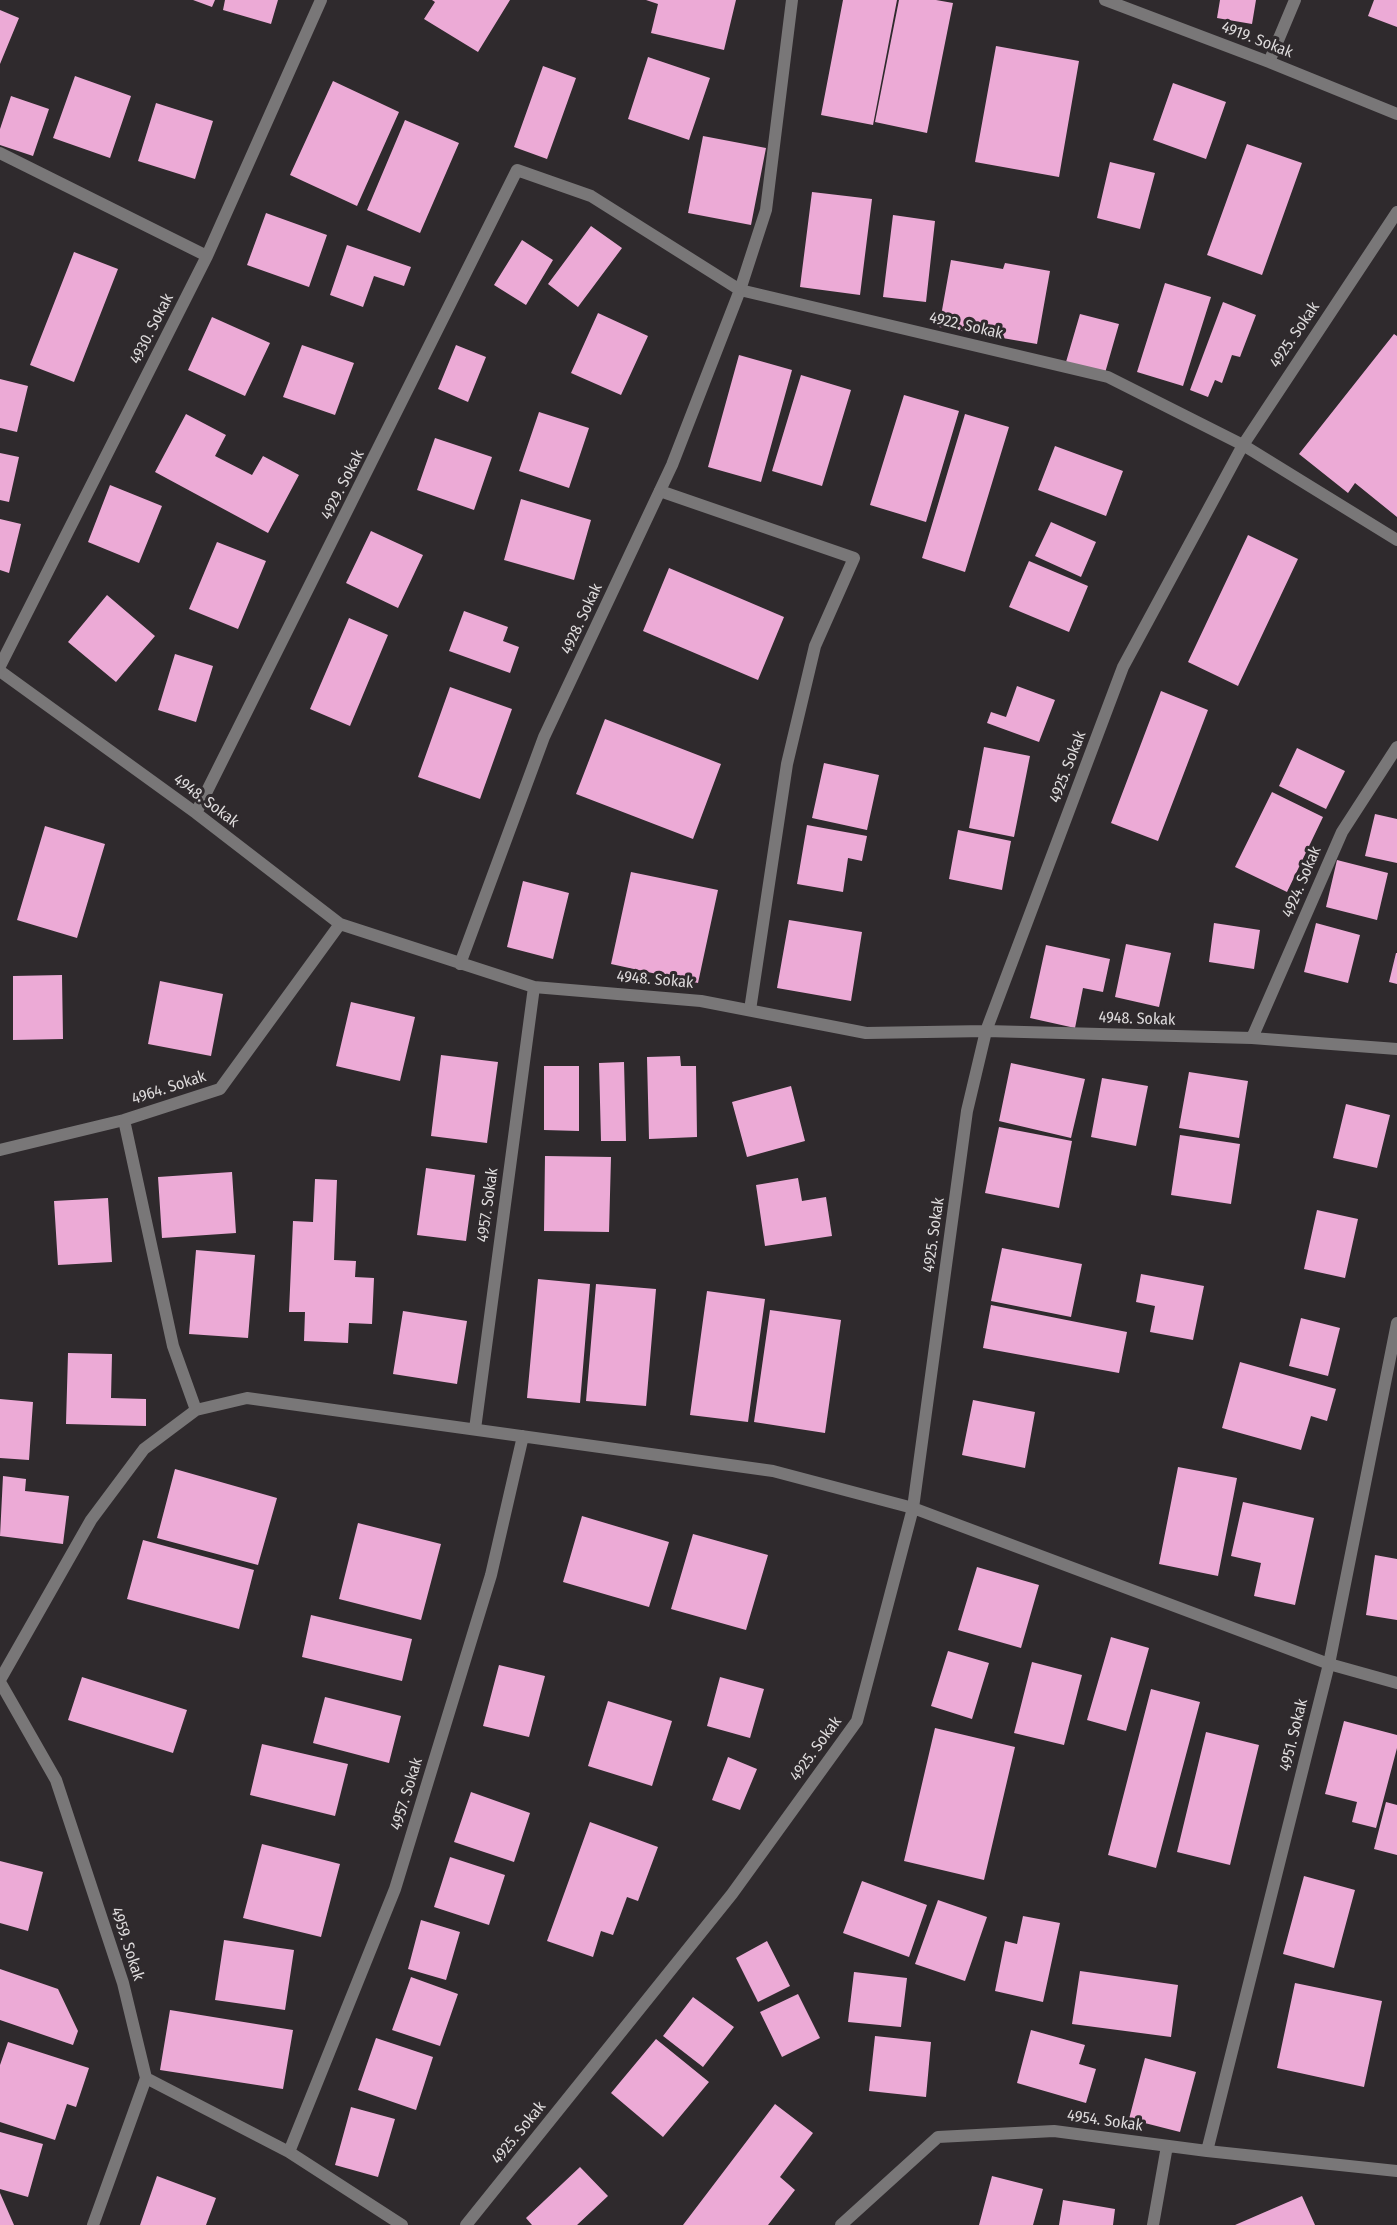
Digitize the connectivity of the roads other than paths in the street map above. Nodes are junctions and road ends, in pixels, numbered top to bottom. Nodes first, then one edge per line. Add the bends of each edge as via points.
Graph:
1 (321, 0) edge
2 (792, 0) edge
3 (1105, 0) edge
4 (1296, 0) edge
5 (1269, 62) junction
6 (1397, 114) edge
7 (0, 153) edge
8 (517, 170) joint
9 (1397, 212) edge
10 (207, 256) junction
11 (740, 290) junction
12 (1243, 445) junction
13 (660, 491) junction
14 (1397, 540) edge
15 (0, 666) edge
16 (0, 671) edge
17 (1397, 747) edge
18 (196, 813) junction
19 (340, 924) junction
20 (460, 964) junction
21 (534, 987) junction
22 (750, 1010) junction
23 (986, 1031) junction
24 (1252, 1038) junction
25 (1397, 1049) edge
26 (124, 1120) junction
27 (0, 1150) edge
28 (1397, 1323) edge
29 (196, 1410) junction
30 (475, 1429) junction
31 (523, 1436) junction
32 (913, 1508) junction
33 (1329, 1664) junction
34 (0, 1681) edge
35 (1397, 1683) edge
36 (146, 2078) junction
37 (1167, 2146) junction
38 (1207, 2151) junction
39 (290, 2152) junction
40 (1397, 2171) edge
41 (93, 2225) edge
42 (402, 2225) edge
43 (466, 2225) edge
44 (841, 2225) edge
45 (1153, 2225) edge

1 - 10 street, 4930. Sokak
2 - 11 street, 4928. Sokak via 766,210
3 - 5 street, 4919. Sokak
4 - 5 street
5 - 6 street, 4919. Sokak
7 - 10 street
8 - 11 street, 4922. Sokak via 591,196
8 - 18 street, 4929. Sokak
9 - 12 street, 4925. Sokak
10 - 15 street, 4930. Sokak
11 - 12 street, 4922. Sokak via 1108,377
11 - 13 street, 4928. Sokak
12 - 14 street, 4922. Sokak
12 - 23 street, 4925. Sokak via 1123,667
13 - 20 street, 4928. Sokak via 544,737
13 - 22 street via 854,558 815,646 787,764
16 - 18 street, 4948. Sokak
17 - 24 street, 4924. Sokak via 1342,832
18 - 19 street, 4948. Sokak
19 - 20 street, 4948. Sokak
19 - 26 street, 4964. Sokak via 220,1089
20 - 21 street, 4948. Sokak
21 - 22 street, 4948. Sokak via 701,1001
21 - 30 street, 4957. Sokak
22 - 23 street, 4948. Sokak via 866,1033
23 - 24 street, 4948. Sokak
23 - 32 street, 4925. Sokak via 967,1111
24 - 25 street, 4948. Sokak
26 - 27 street, 4964. Sokak
26 - 29 street via 173,1346
28 - 33 street, 4951. Sokak
29 - 30 street via 247,1398
29 - 34 street via 144,1449 91,1520
30 - 31 street
31 - 32 street via 773,1471
31 - 39 street, 4957. Sokak via 491,1575 395,1888
32 - 33 street
32 - 43 street, 4925. Sokak via 857,1721 732,1894
33 - 35 street
33 - 38 street, 4951. Sokak
34 - 36 street, 4959. Sokak via 57,1780 123,1983
36 - 39 street
36 - 41 street
37 - 38 street, 4954. Sokak
37 - 44 street, 4954. Sokak via 1054,2131 938,2138
37 - 45 street
38 - 40 street, 4954. Sokak
39 - 42 street

